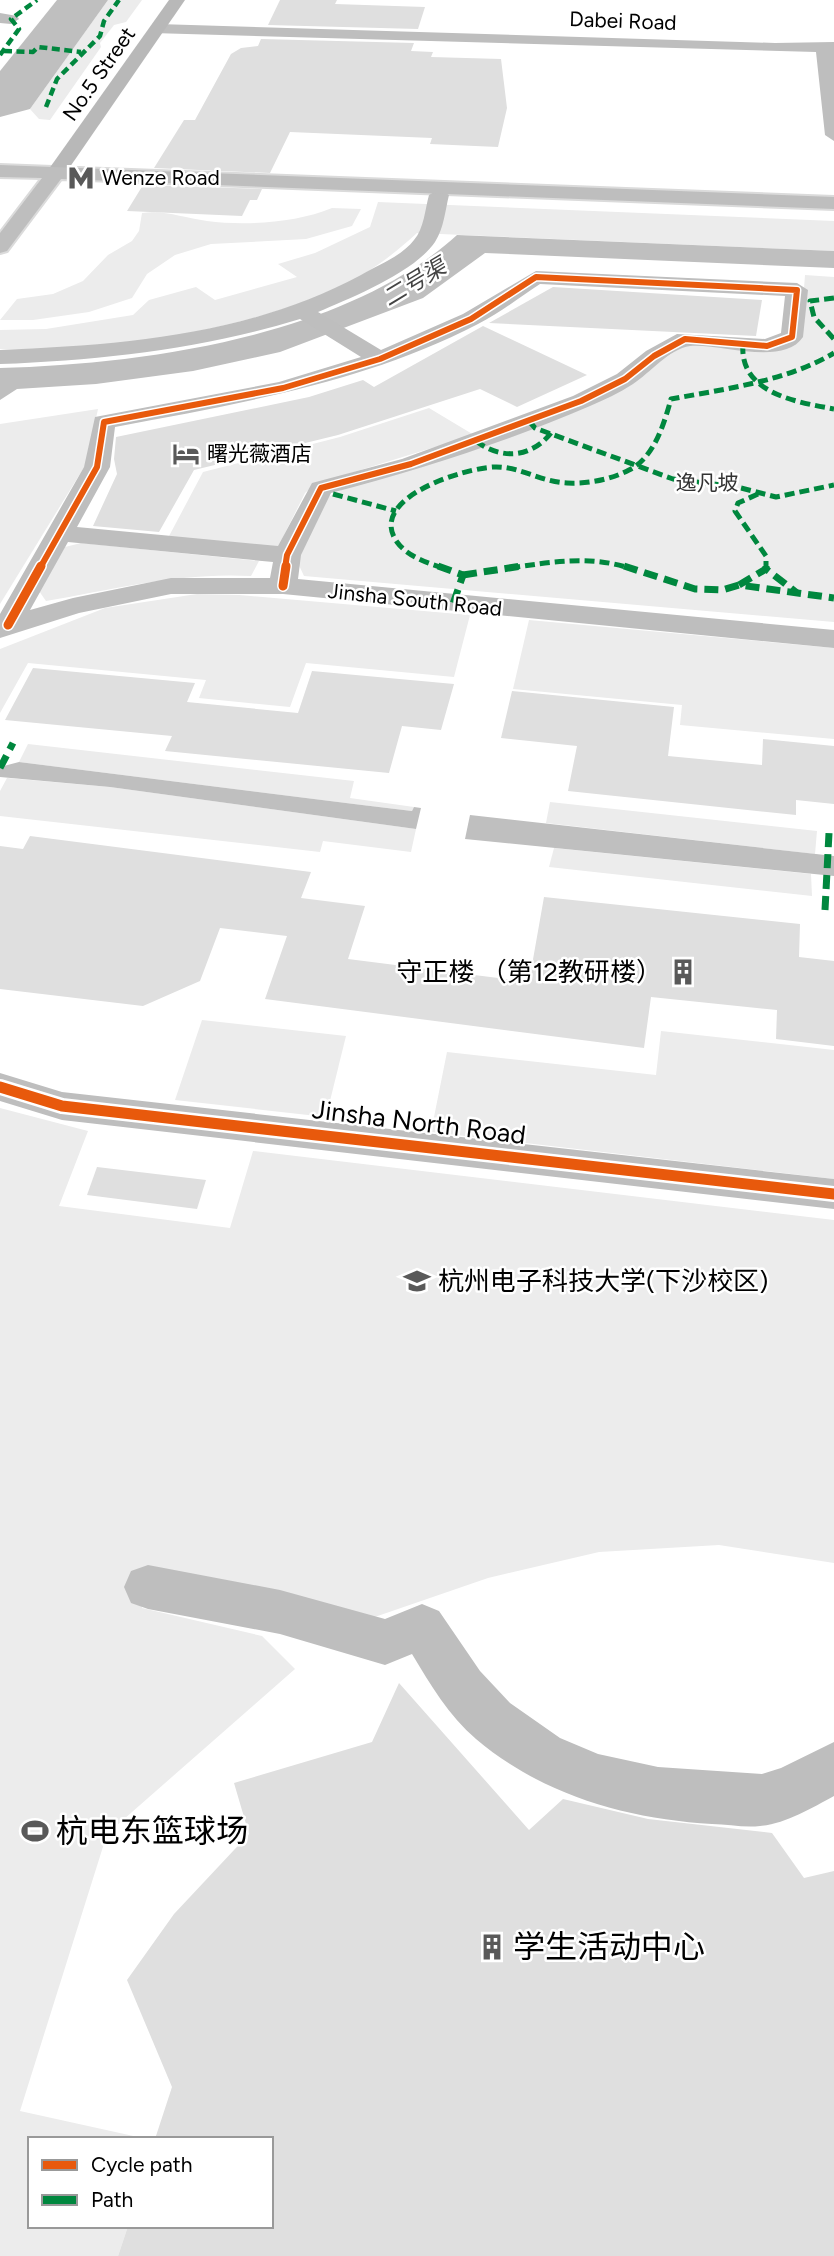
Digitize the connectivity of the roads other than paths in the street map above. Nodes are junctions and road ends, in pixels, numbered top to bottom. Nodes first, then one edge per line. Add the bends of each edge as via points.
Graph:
1 (177, 0) edge
2 (158, 29) junction
3 (829, 48) edge
4 (832, 105) edge
5 (834, 135) edge
6 (0, 171) edge
7 (53, 178) junction
8 (0, 180) edge
9 (439, 195) junction
10 (834, 203) edge
11 (834, 211) edge
12 (0, 247) edge
13 (302, 312) junction
14 (0, 357) edge
15 (380, 359) junction
16 (59, 533) junction
17 (287, 555) junction
18 (283, 586) junction
19 (4, 627) edge
20 (834, 639) edge
21 (0, 1087) edge
22 (834, 1194) edge
23 (148, 1587) dead end
24 (834, 1766) edge

1 - 2 main road, No.5 Street
2 - 3 street, Dabei Road
2 - 7 main road, No.5 Street
3 - 4 street
4 - 5 street
6 - 7 street
7 - 8 street
7 - 9 street
7 - 10 street
7 - 12 street
9 - 11 street
9 - 13 street via 426,240 410,255 359,286
13 - 14 street via 182,342 90,354
13 - 15 street
15 - 16 street via 283,388 104,422 97,467
15 - 17 street via 471,319 536,277 797,290 792,337 766,346 685,339 625,379 581,401 411,464 321,488
16 - 17 street
16 - 19 street
17 - 18 street
18 - 19 street, Jinsha South Road via 171,586 73,606
18 - 20 street, Jinsha South Road
21 - 22 street, Jinsha North Road via 62,1106
23 - 24 street via 280,1612 386,1642 422,1627 460,1686 493,1721 548,1759 591,1778 668,1797 763,1800

